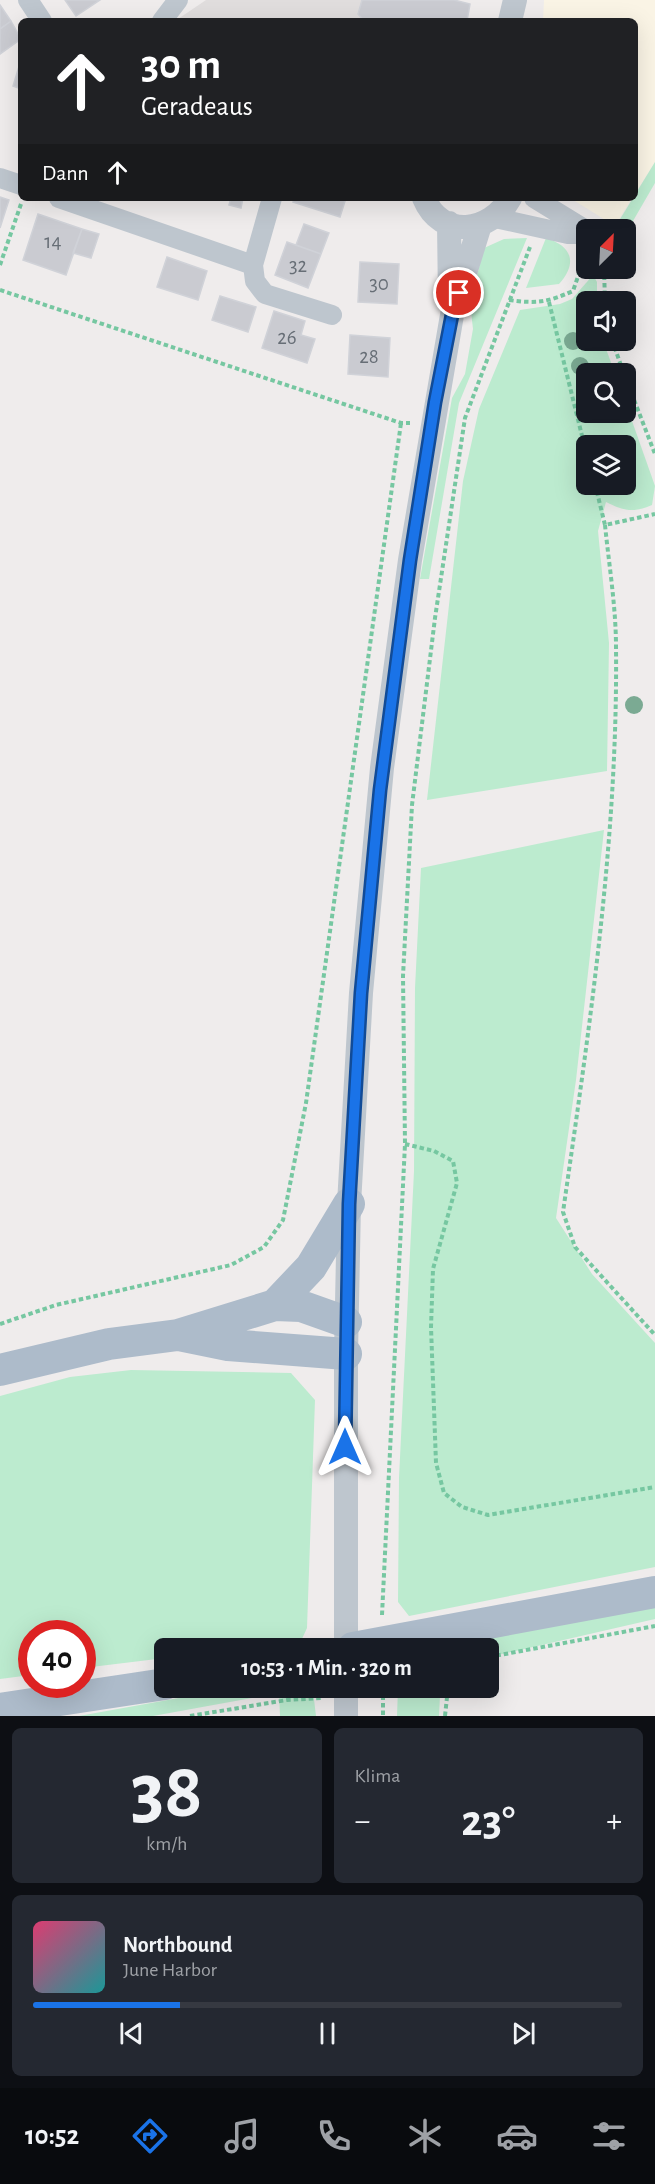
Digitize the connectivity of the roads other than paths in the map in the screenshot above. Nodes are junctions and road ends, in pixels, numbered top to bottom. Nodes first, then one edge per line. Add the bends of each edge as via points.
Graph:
1 (28, 0) edge
2 (178, 0) edge
3 (515, 0) edge
4 (40, 18) edge
5 (164, 18) edge
6 (511, 18) edge
7 (0, 178) edge
8 (18, 184) edge
9 (68, 201) edge
10 (271, 201) edge
11 (426, 201) edge
12 (507, 201) edge
13 (539, 201) edge
14 (488, 222) junction
15 (449, 223) junction
16 (576, 225) edge
17 (576, 233) edge
18 (253, 265) junction
19 (333, 315) dead end
20 (452, 315) junction
21 (349, 1204) junction
22 (275, 1305) junction
23 (346, 1322) junction
24 (178, 1335) junction
25 (346, 1354) junction
26 (0, 1370) edge
27 (655, 1592) edge
28 (346, 1638) edge
29 (407, 1638) edge
30 (154, 1686) edge
31 (0, 1709) edge

1 - 4 street
2 - 5 street
3 - 6 street
7 - 8 street
9 - 18 street
10 - 18 street
11 - 15 street via 435,214
12 - 14 street
13 - 16 street
14 - 15 street via 464,227
14 - 17 street
14 - 20 street
15 - 20 street
18 - 19 street via 255,281 265,294
20 - 21 street via 410,560 382,768 361,993
21 - 22 main road via 311,1267
21 - 23 street
22 - 23 main road via 301,1306
22 - 24 main road
23 - 25 street
24 - 25 main road via 228,1345
24 - 26 main road via 110,1344
25 - 28 street
27 - 29 main road
30 - 31 main road

